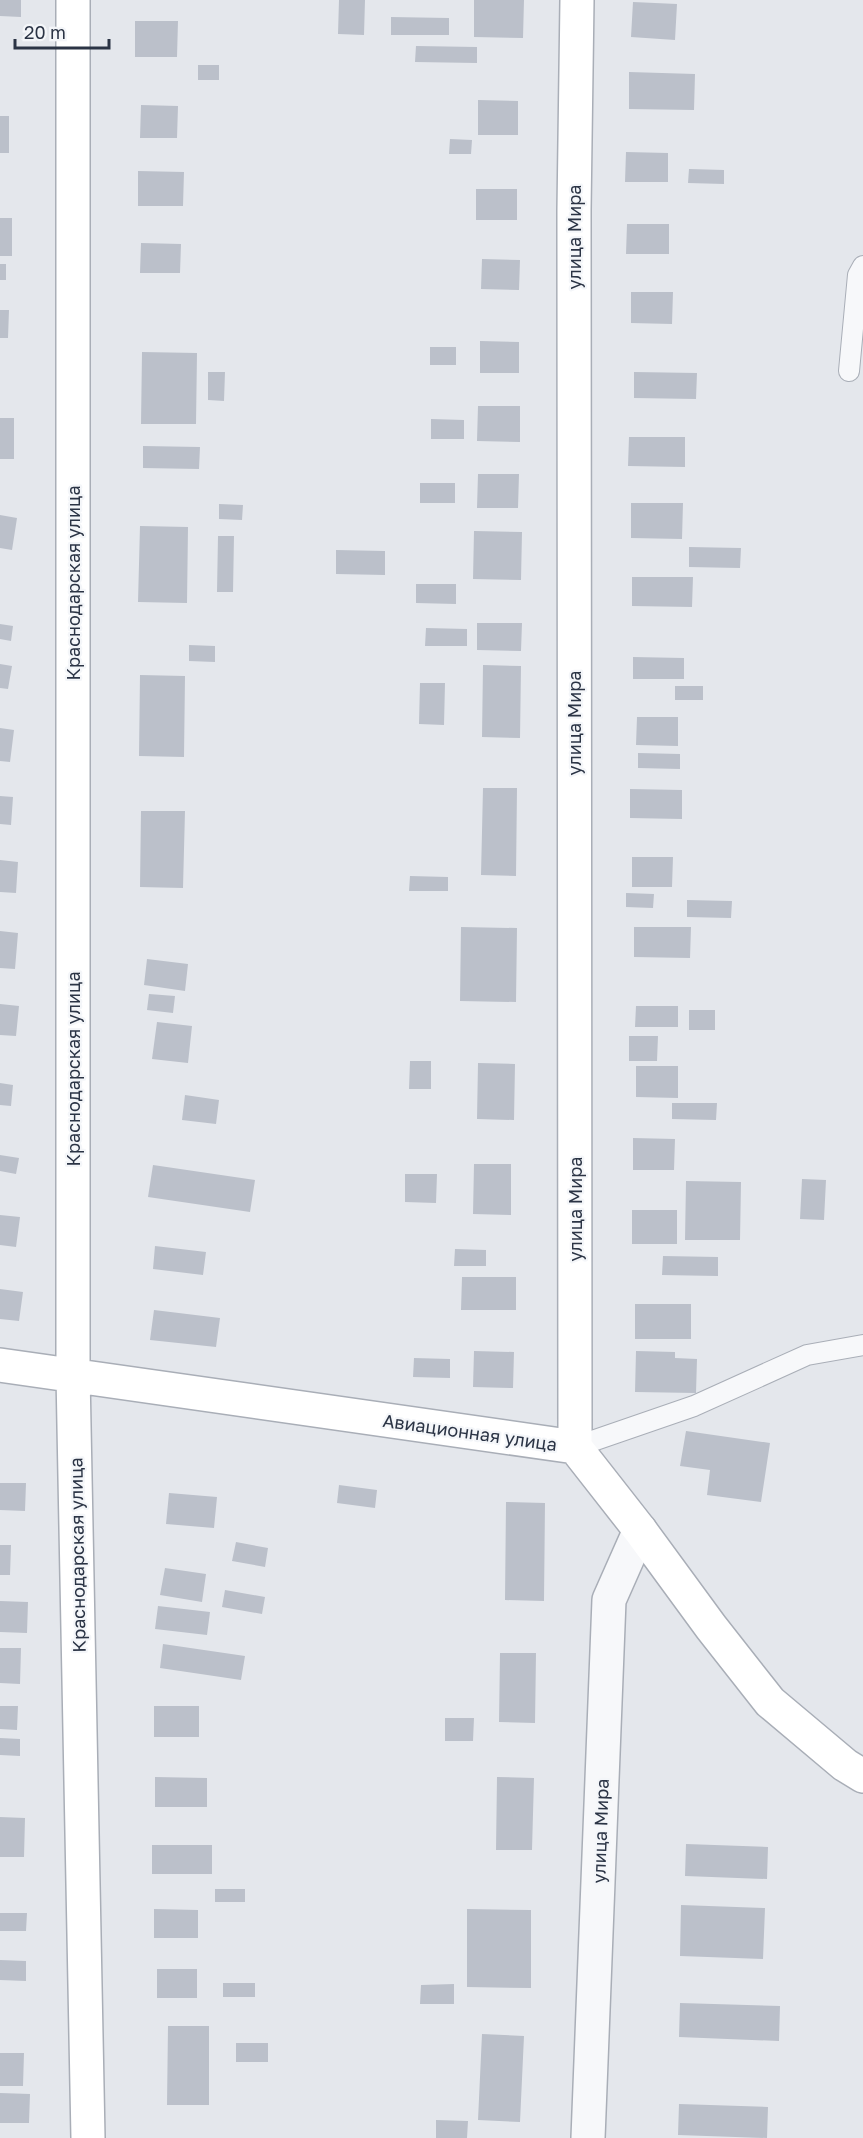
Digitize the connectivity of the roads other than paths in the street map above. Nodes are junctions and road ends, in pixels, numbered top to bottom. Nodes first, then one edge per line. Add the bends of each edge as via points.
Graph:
1 (73, 0) edge
2 (577, 0) edge
3 (863, 266) edge
4 (849, 371) dead end
5 (863, 1345) edge
6 (0, 1365) edge
7 (73, 1375) junction
8 (575, 1447) junction
9 (640, 1530) junction
10 (863, 1776) edge
11 (88, 2138) edge
12 (588, 2138) edge

1 - 7 main road, Краснодарская улица
2 - 8 main road, улица Мира
3 - 4 lane via 858,275
5 - 8 lane via 807,1355 694,1406
6 - 7 main road, Авиационная улица
7 - 8 main road, Авиационная улица
7 - 11 main road, Краснодарская улица
8 - 9 main road, Авиационная улица
9 - 10 main road, Авиационная улица via 770,1702
9 - 12 street, улица Мира via 609,1600

